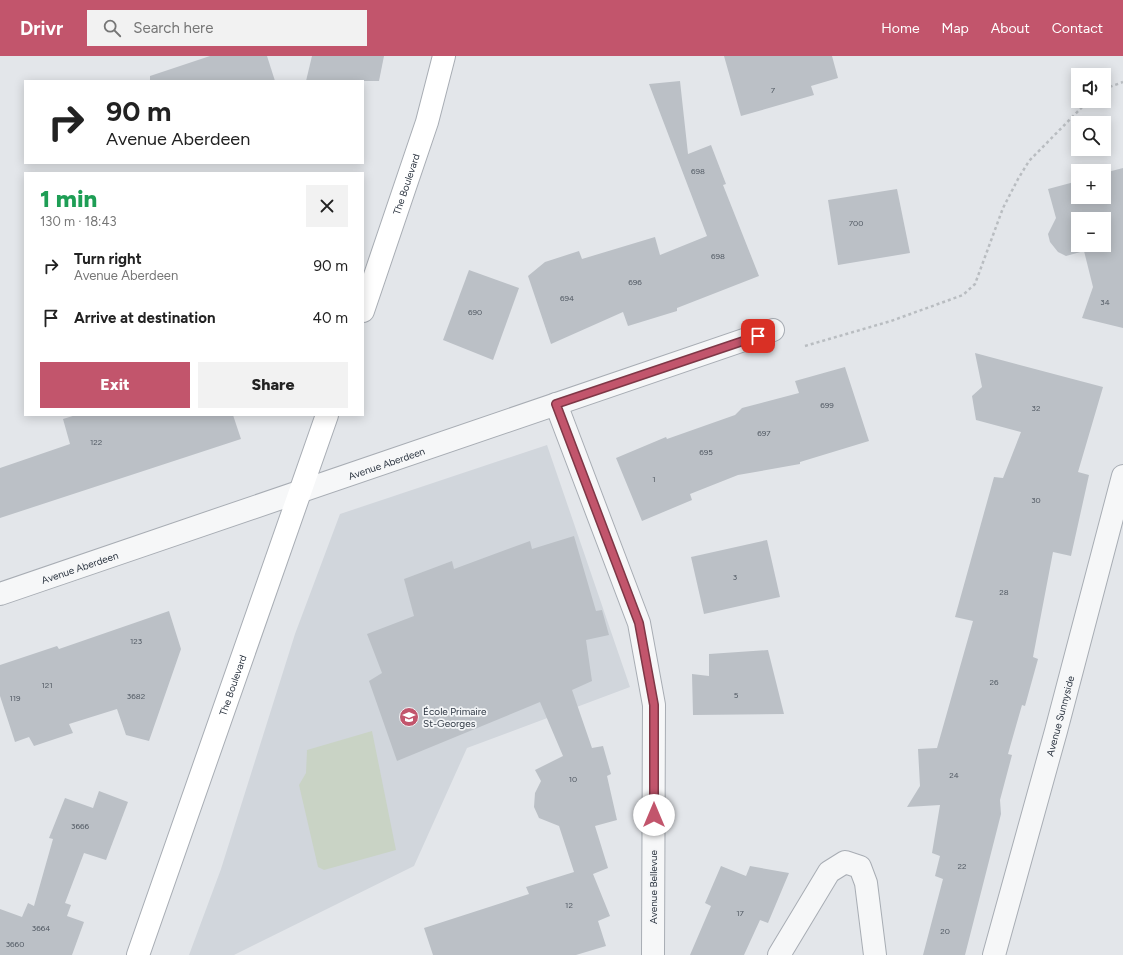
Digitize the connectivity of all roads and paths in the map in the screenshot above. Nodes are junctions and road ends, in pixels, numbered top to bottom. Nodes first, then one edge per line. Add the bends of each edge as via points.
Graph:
1 (444, 56) edge
2 (1123, 82) edge
3 (1111, 86) edge
4 (1081, 108) edge
5 (364, 308) edge
6 (773, 330) dead end
7 (805, 346) dead end
8 (556, 404) junction
9 (327, 416) edge
10 (1123, 476) edge
11 (300, 494) junction
12 (0, 594) edge
13 (138, 955) edge
14 (653, 955) edge
15 (779, 955) edge
16 (875, 955) edge
17 (994, 955) edge

1 - 5 main road, The Boulevard via 425,129
2 - 3 path
4 - 7 path via 1029,161 1021,173 1003,208 975,284 970,290 963,295 891,320
6 - 8 street, Avenue Aberdeen
8 - 11 street, Avenue Aberdeen
8 - 14 street, Avenue Bellevue via 639,623 654,705
9 - 11 main road, The Boulevard
10 - 17 street, Avenue Sunnyside
11 - 12 street, Avenue Aberdeen
11 - 13 main road, The Boulevard
15 - 16 street via 829,872 845,862 860,867 866,883

